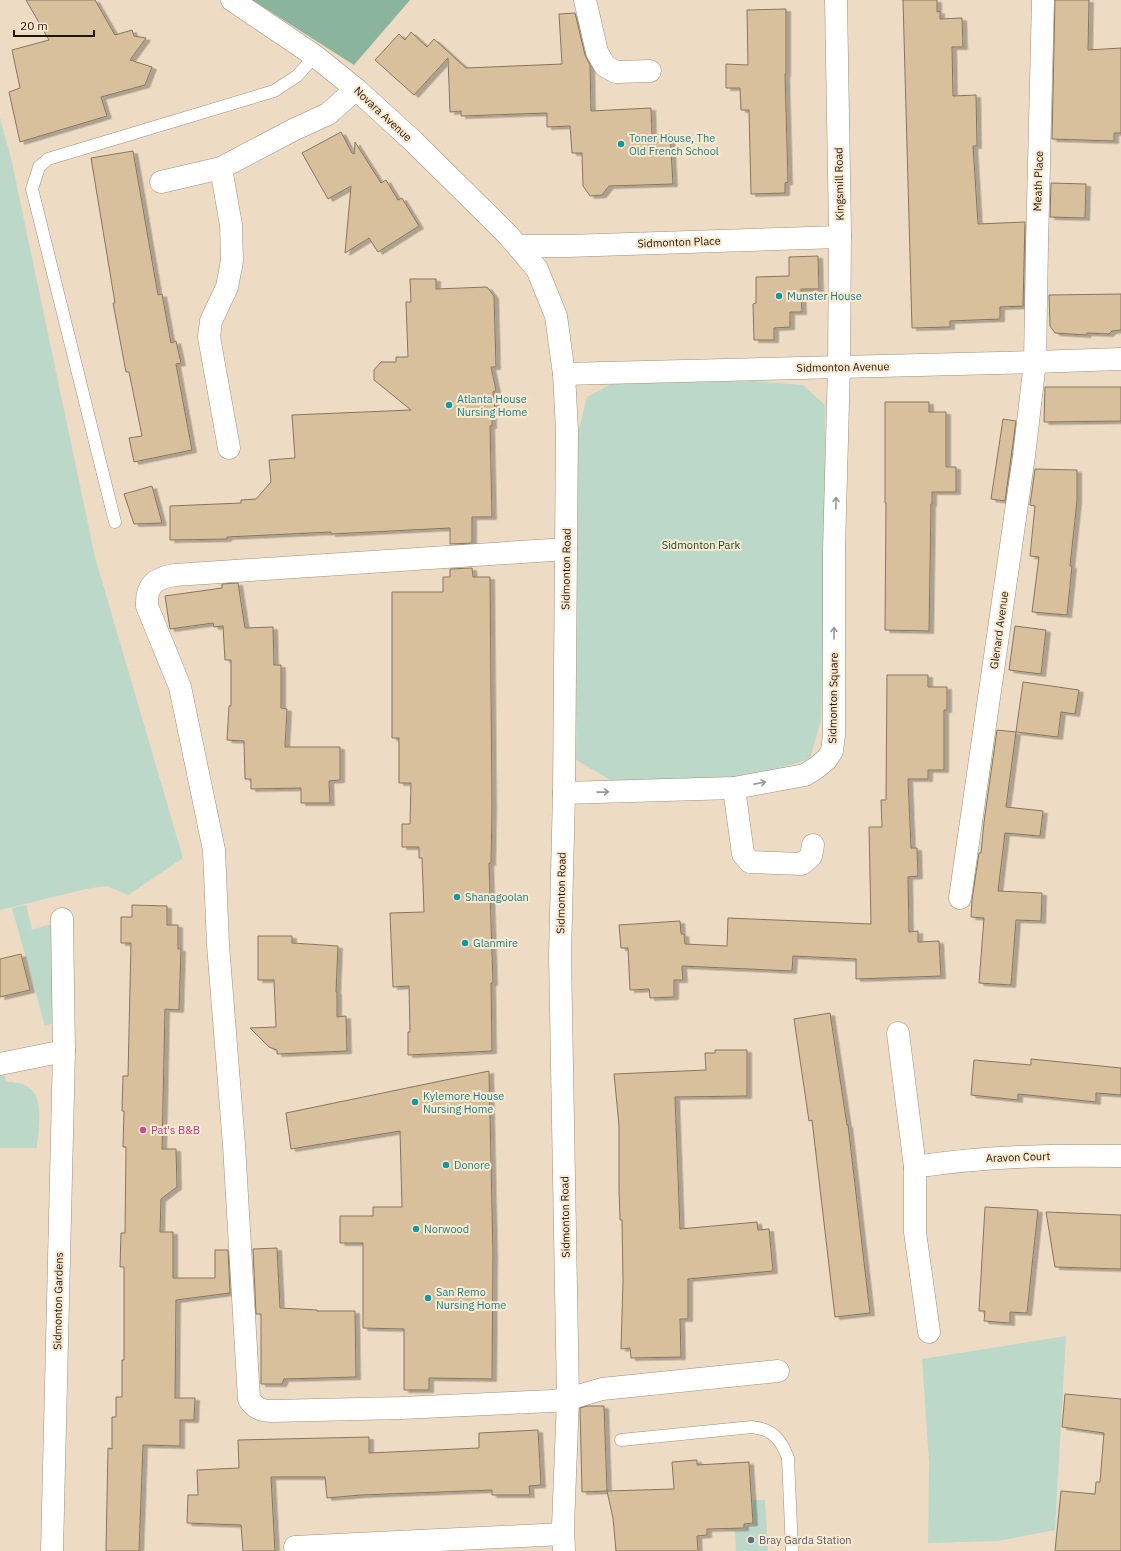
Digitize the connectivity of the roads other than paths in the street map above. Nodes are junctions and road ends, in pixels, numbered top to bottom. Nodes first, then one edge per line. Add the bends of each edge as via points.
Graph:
1 (232, 0) edge
2 (585, 0) edge
3 (836, 0) edge
4 (1043, 0) edge
5 (315, 56) junction
6 (650, 71) dead end
7 (356, 89) junction
8 (221, 168) junction
9 (161, 182) dead end
10 (840, 237) junction
11 (519, 246) junction
12 (1121, 359) edge
13 (1036, 362) junction
14 (839, 367) junction
15 (564, 374) junction
16 (229, 448) dead end
17 (115, 522) dead end
18 (566, 550) junction
19 (734, 788) junction
20 (564, 793) junction
21 (813, 845) dead end
22 (960, 898) dead end
23 (62, 919) dead end
24 (898, 1033) dead end
25 (64, 1051) junction
26 (0, 1064) edge
27 (1121, 1156) edge
28 (915, 1167) junction
29 (929, 1332) dead end
30 (778, 1371) dead end
31 (568, 1399) junction
32 (621, 1440) dead end
33 (564, 1542) edge
34 (294, 1546) dead end
35 (52, 1551) edge
36 (792, 1551) edge

1 - 5 street, Novara Avenue
2 - 6 street via 597,52 604,66 616,72
3 - 10 street, Kingsmill Road
4 - 13 street, Meath Place
5 - 7 street, Novara Avenue
5 - 17 lane via 297,76 274,91 48,159 39,168 32,189
7 - 8 street via 328,114
7 - 11 street, Novara Avenue via 413,141
8 - 9 street
8 - 16 street via 231,225 232,261 227,287 211,321 209,337
10 - 11 street, Sidmonton Place
10 - 14 street, Kingsmill Road
11 - 15 street, Sidmonton Road via 537,269 556,316
12 - 13 street, Sidmonton Avenue
13 - 14 street, Sidmonton Avenue
13 - 22 street, Glenard Avenue
14 - 15 street, Sidmonton Avenue
19 -> 14 street, Sidmonton Square via 805,775 826,760 832,751
15 - 18 street, Sidmonton Road via 567,430
18 - 20 street, Sidmonton Road
18 - 31 street via 175,575 161,577 150,586 147,595 148,606 180,687 214,850 218,945 250,1400 253,1406 273,1411 402,1408
20 -> 19 street, Sidmonton Square
19 - 21 street via 743,854 750,862 802,864 811,856
20 - 31 street, Sidmonton Road via 560,955
23 - 25 street, Sidmonton Gardens
24 - 28 street
25 - 26 street
25 - 35 street, Sidmonton Gardens
27 - 28 street, Aravon Court via 1017,1156 970,1159
28 - 29 street via 915,1232
30 - 31 street via 602,1390
31 - 33 street, Sidmonton Road
32 - 36 lane via 752,1427 769,1431 783,1445 788,1458
33 - 34 street

